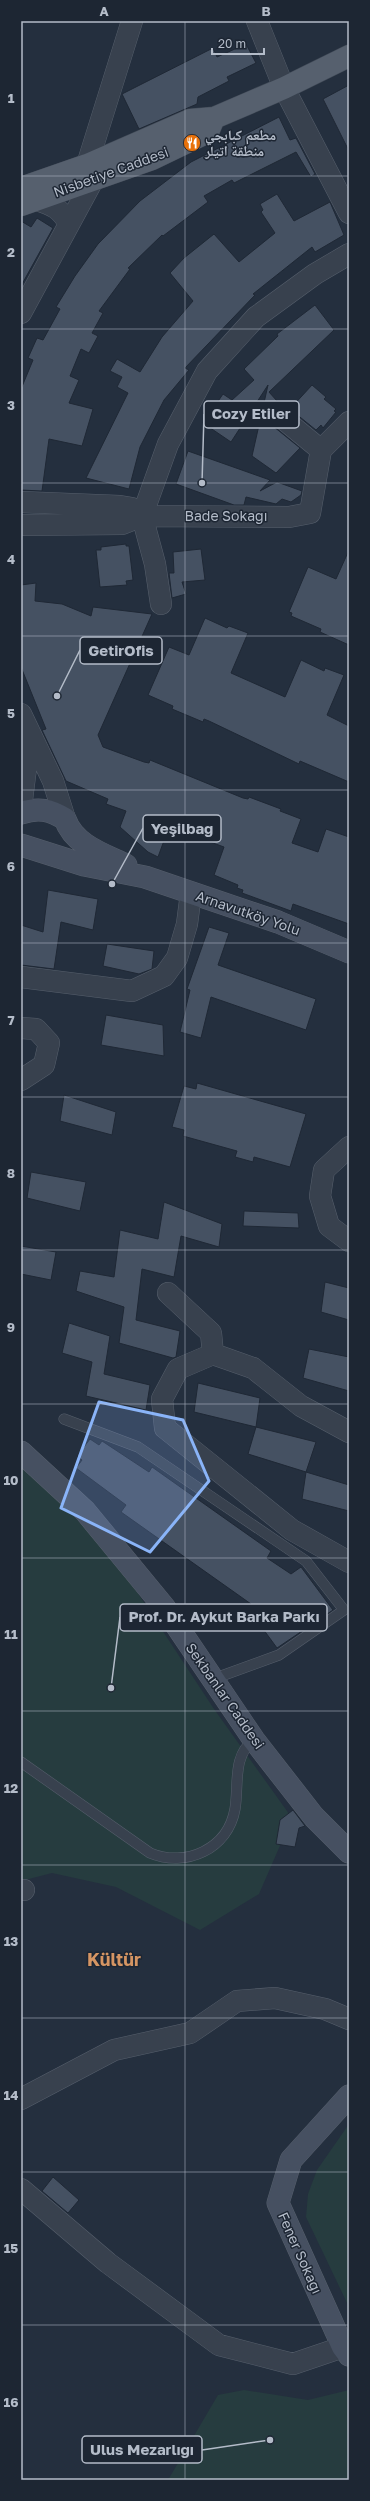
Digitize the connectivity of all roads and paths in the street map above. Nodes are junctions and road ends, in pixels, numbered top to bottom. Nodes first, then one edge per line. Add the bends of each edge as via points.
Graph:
1 (132, 21) edge
2 (257, 21) edge
3 (349, 56) edge
4 (284, 88) junction
5 (90, 172) junction
6 (26, 198) edge
7 (349, 213) edge
8 (69, 224) junction
9 (349, 254) edge
10 (21, 313) edge
11 (276, 412) dead end
12 (349, 422) edge
13 (321, 450) junction
14 (21, 502) edge
15 (142, 516) junction
16 (21, 525) edge
17 (161, 604) dead end
18 (21, 714) edge
19 (21, 748) edge
20 (21, 808) edge
21 (21, 813) edge
22 (67, 825) junction
23 (22, 844) edge
24 (48, 854) junction
25 (145, 878) junction
26 (190, 893) junction
27 (349, 952) edge
28 (21, 977) edge
29 (21, 1028) edge
30 (21, 1080) edge
31 (349, 1147) edge
32 (349, 1241) edge
33 (168, 1293) dead end
34 (213, 1354) junction
35 (64, 1419) dead end
36 (349, 1432) edge
37 (21, 1452) edge
38 (349, 1562) edge
39 (213, 1679) junction
40 (254, 1740) junction
41 (21, 1762) edge
42 (349, 1852) edge
43 (349, 2019) edge
44 (349, 2096) edge
45 (21, 2099) edge
46 (21, 2189) edge
47 (346, 2351) edge

1 - 5 street
2 - 4 street
3 - 4 main road, Nisbetiye Caddesi
4 - 5 main road, Nisbetiye Caddesi via 214,118 208,132 152,160
4 - 7 street
5 - 6 main road, Nisbetiye Caddesi
5 - 8 street
6 - 8 street via 55,206 63,212
8 - 10 street
9 - 15 street via 315,274 256,317 207,371 168,444
11 - 13 street
12 - 13 street
13 - 15 street, Bade Sokağı via 310,513 289,517
14 - 15 street, Bade Sokağı via 120,506 132,508
15 - 16 street, Bade Sokağı via 122,524
15 - 17 street via 155,564
18 - 22 street via 53,781
19 - 20 street via 26,768
21 - 22 main road via 32,809 50,810
22 - 24 main road via 62,844 56,851
22 - 25 main road via 104,856 135,869
23 - 24 main road
24 - 25 main road
25 - 26 main road, Arnavutköy Yolu
26 - 27 main road, Arnavutköy Yolu via 278,922
26 - 28 street via 187,924 177,958 164,976 132,991
29 - 30 street via 36,1029 49,1043 44,1065
31 - 32 street via 324,1170 320,1196 329,1226
33 - 34 street via 211,1333
34 - 36 street via 253,1368 300,1406
34 - 38 street via 178,1369 162,1399 165,1428 292,1530
35 - 39 lane via 138,1447 306,1561 344,1610 279,1655
37 - 39 main road, Sekbanlar Caddesi via 85,1511 164,1607
39 - 40 main road, Sekbanlar Caddesi
40 - 41 lane via 241,1754 235,1809 224,1834 207,1850 179,1859 150,1853
40 - 42 main road, Sekbanlar Caddesi via 314,1817
43 - 45 street via 325,2009 275,1998 237,2001 190,2033 114,2050
44 - 47 main road, Fener Sokağı via 291,2160 278,2203
46 - 47 street via 108,2263 219,2345 293,2364

